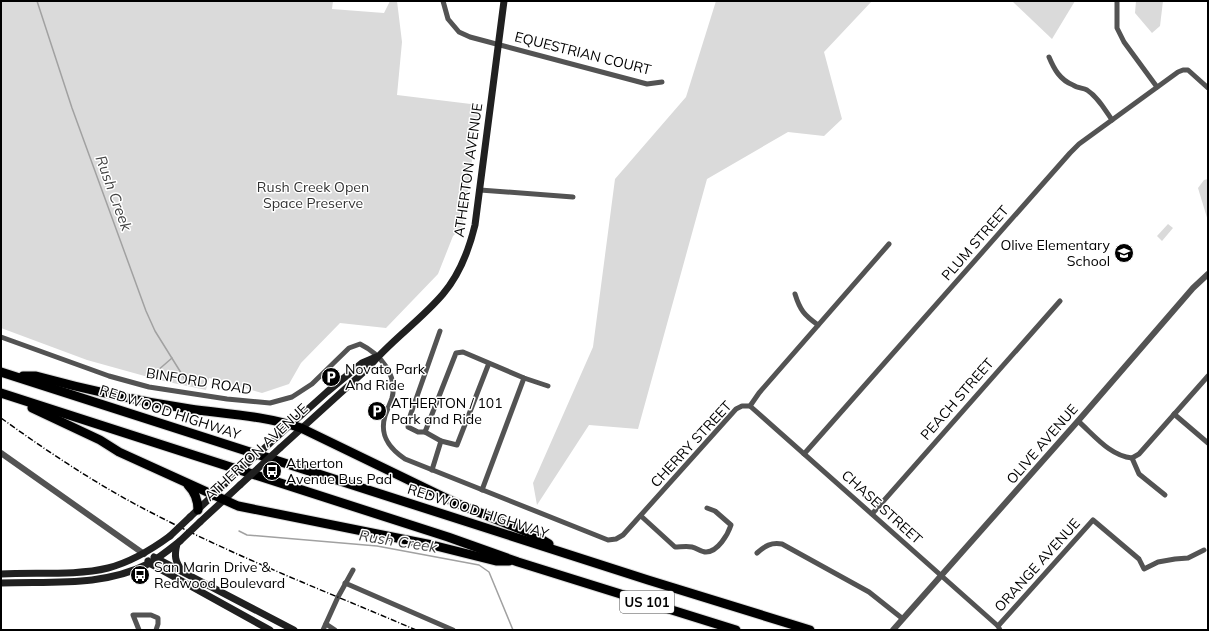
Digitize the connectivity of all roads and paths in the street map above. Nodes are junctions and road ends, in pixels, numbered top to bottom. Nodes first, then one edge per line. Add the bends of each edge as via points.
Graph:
1 (443, 1) edge
2 (504, 1) edge
3 (1117, 1) edge
4 (498, 44) junction
5 (1049, 57) dead end
6 (662, 82) dead end
7 (1157, 87) junction
8 (1208, 88) edge
9 (1112, 120) junction
10 (480, 190) junction
11 (573, 198) dead end
12 (889, 244) dead end
13 (1208, 274) edge
14 (795, 294) dead end
15 (1060, 300) dead end
16 (818, 325) junction
17 (440, 331) dead end
18 (1, 338) edge
19 (378, 356) junction
20 (489, 363) junction
21 (1, 372) edge
22 (13, 376) junction
23 (1208, 376) edge
24 (524, 378) junction
25 (548, 386) dead end
26 (1, 393) edge
27 (750, 406) junction
28 (1174, 414) junction
29 (1078, 421) junction
30 (291, 424) junction
31 (301, 428) junction
32 (426, 432) junction
33 (442, 441) junction
34 (1208, 443) edge
35 (1, 453) edge
36 (804, 454) junction
37 (1132, 458) junction
38 (432, 470) junction
39 (185, 483) junction
40 (482, 490) junction
41 (213, 495) junction
42 (1165, 495) dead end
43 (223, 500) junction
44 (707, 508) dead end
45 (198, 510) junction
46 (872, 514) junction
47 (640, 516) junction
48 (178, 543) junction
49 (1204, 550) dead end
50 (144, 554) junction
51 (566, 554) junction
52 (757, 554) dead end
53 (157, 558) junction
54 (518, 562) junction
55 (149, 563) junction
56 (353, 570) dead end
57 (1, 574) edge
58 (185, 574) junction
59 (942, 576) junction
60 (1, 583) edge
61 (345, 583) junction
62 (904, 619) junction
63 (326, 624) junction
64 (999, 628) edge
65 (139, 630) edge
66 (156, 630) edge
67 (270, 630) edge
68 (294, 630) edge
69 (324, 630) edge
70 (335, 630) edge
71 (453, 630) edge
72 (736, 630) edge
73 (810, 630) edge
74 (893, 630) edge

1 - 4 street, EQUESTRIAN COURT via 448,19 459,32
2 - 4 main road, ATHERTON AVENUE
3 - 7 street via 1117,28 1124,42
4 - 6 street, EQUESTRIAN COURT via 647,84
4 - 10 main road, ATHERTON AVENUE
5 - 9 street via 1062,78 1073,86 1087,90
7 - 8 street, PLUM STREET via 1178,72 1188,70
7 - 9 street, PLUM STREET
9 - 36 street, PLUM STREET via 1070,153
10 - 11 street
10 - 19 main road, ATHERTON AVENUE via 469,248 454,278 430,308
12 - 16 street, CHERRY STREET
13 - 29 street, OLIVE AVENUE
14 - 16 street via 800,308
15 - 46 street, PEACH STREET
16 - 27 street, CHERRY STREET
17 - 32 street via 409,419 408,427 418,432
18 - 19 street, BINFORD ROAD via 109,376 149,387 270,403 292,397 312,384 349,348 360,344
19 - 30 main road, ATHERTON AVENUE via 362,364
19 - 31 main road, ATHERTON AVENUE
19 - 38 street, CHERRY STREET via 393,382 392,399 383,429 385,439 396,454
20 - 24 street
20 - 32 street via 463,352 456,353
20 - 33 street via 457,445
21 - 22 highway, REDWOOD HIGHWAY / US 101
22 - 30 highway via 36,376 119,397
22 - 51 highway, REDWOOD HIGHWAY / US 101
23 - 28 street
24 - 25 street
24 - 40 street
26 - 39 highway
26 - 54 highway, US 101 via 448,536
27 - 36 street, CHASE STREET
27 - 47 street, CHERRY STREET via 736,409
28 - 34 street
28 - 37 street
29 - 37 street via 1110,450 1119,456
29 - 59 street, OLIVE AVENUE
30 - 31 highway
30 - 41 main road, ATHERTON AVENUE, bridge
31 - 43 main road, ATHERTON AVENUE, bridge
31 - 51 highway via 456,503 532,534
32 - 33 street
33 - 38 street
35 - 50 street
36 - 46 street, CHASE STREET
37 - 42 street via 1139,474
38 - 40 street, CHERRY STREET
39 - 41 highway
39 - 45 highway via 195,493
40 - 47 street, CHERRY STREET via 608,540 623,535
41 - 43 highway
41 - 45 main road, ATHERTON AVENUE
43 - 48 main road, ATHERTON AVENUE, bridge
43 - 54 highway via 238,506 432,545 496,561
44 - 47 street via 715,511 731,525 728,534 711,552 704,552 692,546 675,547
45 - 50 main road, ATHERTON AVENUE, bridge via 170,536
46 - 59 street, CHASE STREET
48 - 53 main road, ATHERTON AVENUE
48 - 58 main road via 174,557
49 - 64 street, ORANGE AVENUE via 1188,558 1158,562 1144,569 1139,559 1093,520
50 - 53 main road
50 - 55 main road
50 - 57 main road, ATHERTON AVENUE via 96,570
51 - 73 highway, REDWOOD HIGHWAY / US 101
52 - 62 street via 766,546 782,544 868,592
53 - 55 main road, ATHERTON AVENUE
53 - 58 main road
54 - 72 highway, US 101
55 - 60 main road, ATHERTON AVENUE via 128,572 97,580
55 - 67 main road
56 - 61 street
58 - 68 main road
59 - 62 street, OLIVE AVENUE
59 - 64 street, CHASE STREET
61 - 63 street
61 - 71 street
62 - 74 street, OLIVE AVENUE
63 - 69 street
63 - 70 street
65 - 66 street via 133,615 151,615 158,618

